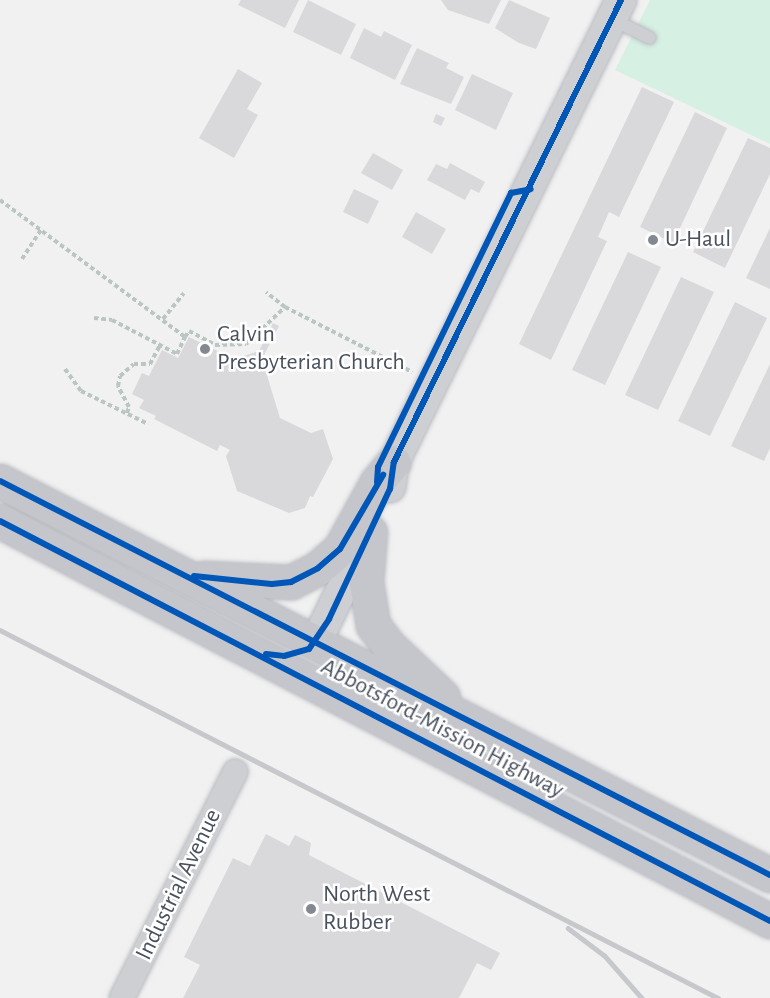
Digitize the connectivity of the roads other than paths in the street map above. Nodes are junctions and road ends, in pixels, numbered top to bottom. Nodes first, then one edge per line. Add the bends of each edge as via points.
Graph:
1 (616, 10) edge
2 (650, 38) dead end
3 (394, 462) junction
4 (0, 481) edge
5 (0, 521) edge
6 (370, 532) junction
7 (182, 575) junction
8 (315, 644) junction
9 (257, 653) junction
10 (468, 722) junction
11 (441, 749) junction
12 (235, 772) dead end
13 (770, 875) edge
14 (770, 921) edge
15 (770, 943) edge
16 (122, 998) edge

1 - 2 lane
1 - 3 street
3 - 6 street via 390,489
3 - 7 highway via 377,482 340,549 318,568 291,582 272,584
4 - 7 highway, Abbotsford-Mission Highway
5 - 9 highway, Abbotsford-Mission Highway
6 - 8 street
6 - 10 highway via 366,582 373,625 389,646
7 - 8 highway, Abbotsford-Mission Highway
8 - 9 highway via 284,656
8 - 10 highway, Abbotsford-Mission Highway
9 - 11 highway, Abbotsford-Mission Highway
10 - 13 highway, Abbotsford-Mission Highway
11 - 14 highway, Abbotsford-Mission Highway
11 - 15 highway via 473,783 524,815
12 - 16 street, Industrial Avenue

